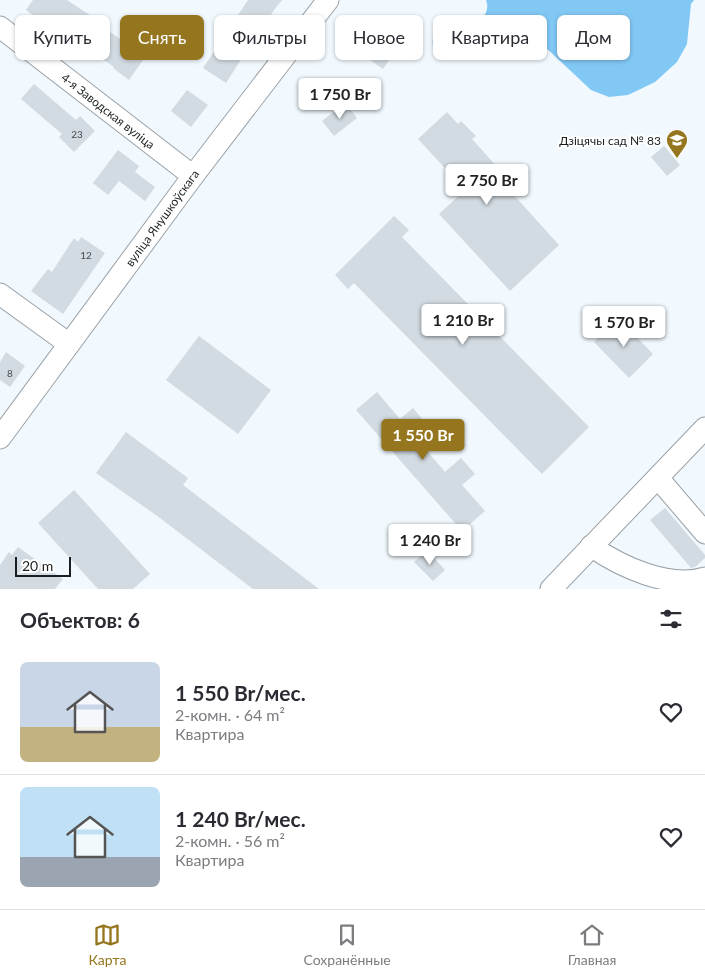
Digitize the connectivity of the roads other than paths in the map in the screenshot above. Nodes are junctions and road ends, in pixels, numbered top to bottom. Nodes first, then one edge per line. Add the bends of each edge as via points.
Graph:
1 (324, 1) edge
2 (0, 28) edge
3 (192, 176) junction
4 (0, 294) edge
5 (69, 344) junction
6 (705, 428) edge
7 (0, 438) edge
8 (658, 478) junction
9 (705, 533) edge
10 (591, 546) junction
11 (705, 578) edge
12 (551, 589) edge

1 - 3 street, вуліца Янушкоўскага
2 - 3 street, 4-я Заводская вуліца
3 - 5 street, вуліца Янушкоўскага
4 - 5 street
5 - 7 street, вуліца Янушкоўскага
6 - 8 street
8 - 9 street
8 - 10 street
10 - 11 street via 631,574 665,588 682,588 698,584
10 - 12 street

